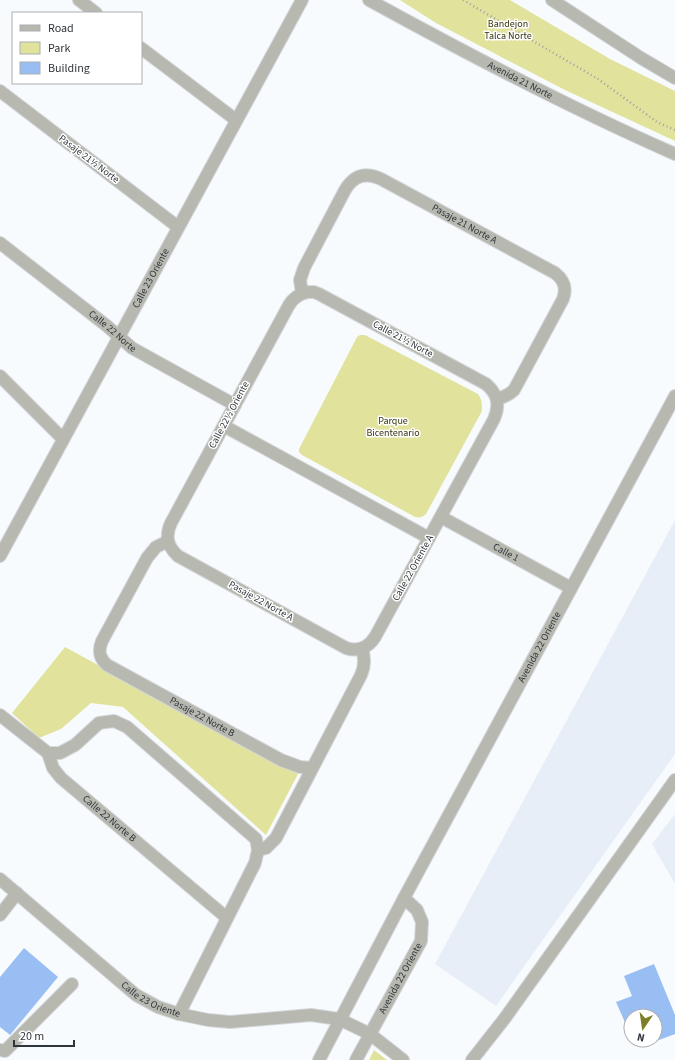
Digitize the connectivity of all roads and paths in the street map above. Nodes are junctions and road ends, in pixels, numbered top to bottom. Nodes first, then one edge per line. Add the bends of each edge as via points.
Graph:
1 (79, 0) edge
2 (302, 0) edge
3 (369, 0) edge
4 (463, 0) edge
5 (552, 0) edge
6 (95, 12) edge
7 (142, 49) edge
8 (675, 78) edge
9 (0, 91) edge
10 (236, 120) junction
11 (675, 130) edge
12 (675, 154) edge
13 (178, 227) junction
14 (0, 244) edge
15 (302, 293) junction
16 (119, 336) junction
17 (0, 376) edge
18 (675, 396) edge
19 (497, 399) junction
20 (235, 405) junction
21 (224, 426) junction
22 (63, 439) junction
23 (441, 517) junction
24 (429, 538) junction
25 (168, 541) junction
26 (2, 548) edge
27 (571, 588) junction
28 (362, 649) junction
29 (0, 715) edge
30 (48, 753) junction
31 (312, 768) junction
32 (675, 780) edge
33 (258, 850) junction
34 (0, 879) edge
35 (16, 893) junction
36 (404, 898) junction
37 (0, 915) edge
38 (227, 918) junction
39 (72, 984) dead end
40 (179, 1014) junction
41 (339, 1019) junction
42 (370, 1034) junction
43 (0, 1051) edge
44 (11, 1060) edge
45 (318, 1060) edge
46 (356, 1060) edge
47 (403, 1060) edge
48 (472, 1060) edge

1 - 6 street
2 - 10 street, Calle 23 Oriente
3 - 12 street, Avenida 21 Norte via 545,93
4 - 11 path via 598,79 657,122
5 - 8 street
7 - 10 street
9 - 13 street, Pasaje 21½ Norte
10 - 13 street, Calle 23 Oriente
13 - 16 street, Calle 23 Oriente
14 - 16 street, Calle 22 Norte
15 - 19 street, Calle 21½ Norte via 319,294 486,384
15 - 19 street, Pasaje 21 Norte A via 300,280 304,268 348,184 360,176 367,175 381,179 554,273 564,283 563,299 514,390 509,395
15 - 20 street, Calle 22½ Oriente via 292,300
16 - 20 street, Calle 22 Norte via 132,348
16 - 22 street, Calle 23 Oriente
17 - 22 street
18 - 27 street, Avenida 22 Oriente
19 - 23 street, Calle 22 Oriente A via 498,406 494,419
20 - 21 street, Calle 22½ Oriente
21 - 24 street
21 - 25 street, Calle 22½ Oriente via 168,528
22 - 26 street, Calle 23 Oriente
23 - 24 street, Calle 22 Oriente A
23 - 27 street, Calle 1
24 - 28 street, Calle 22 Oriente A via 372,642
25 - 28 street, Pasaje 22 Norte A via 178,556 346,648
25 - 31 street, Pasaje 22 Norte B via 156,547 147,558 99,648 102,661 281,760 300,767
27 - 36 street, Avenida 22 Oriente
28 - 31 street via 365,662 361,675
29 - 30 street, Calle 22 Norte B
30 - 33 street via 60,753 75,745 99,723 114,722 128,726 256,839
30 - 38 street, Calle 22 Norte B via 53,768 61,778
31 - 33 street via 276,838 266,848
32 - 48 street via 505,1018
33 - 38 street via 255,863
34 - 35 street, Calle 23 Oriente
35 - 37 street
35 - 40 street, Calle 23 Oriente via 136,996
36 - 41 street, Avenida 22 Oriente
36 - 42 street, Avenida 22 Oriente via 417,910 422,922 421,942
38 - 40 street
39 - 43 street via 5,1051
40 - 41 street, Calle 23 Oriente via 230,1022 311,1015
41 - 42 street, Calle 23 Oriente
41 - 45 street, Avenida 22 Oriente
42 - 46 street, Avenida 22 Oriente
42 - 47 street, Calle 23 Oriente
43 - 44 street

